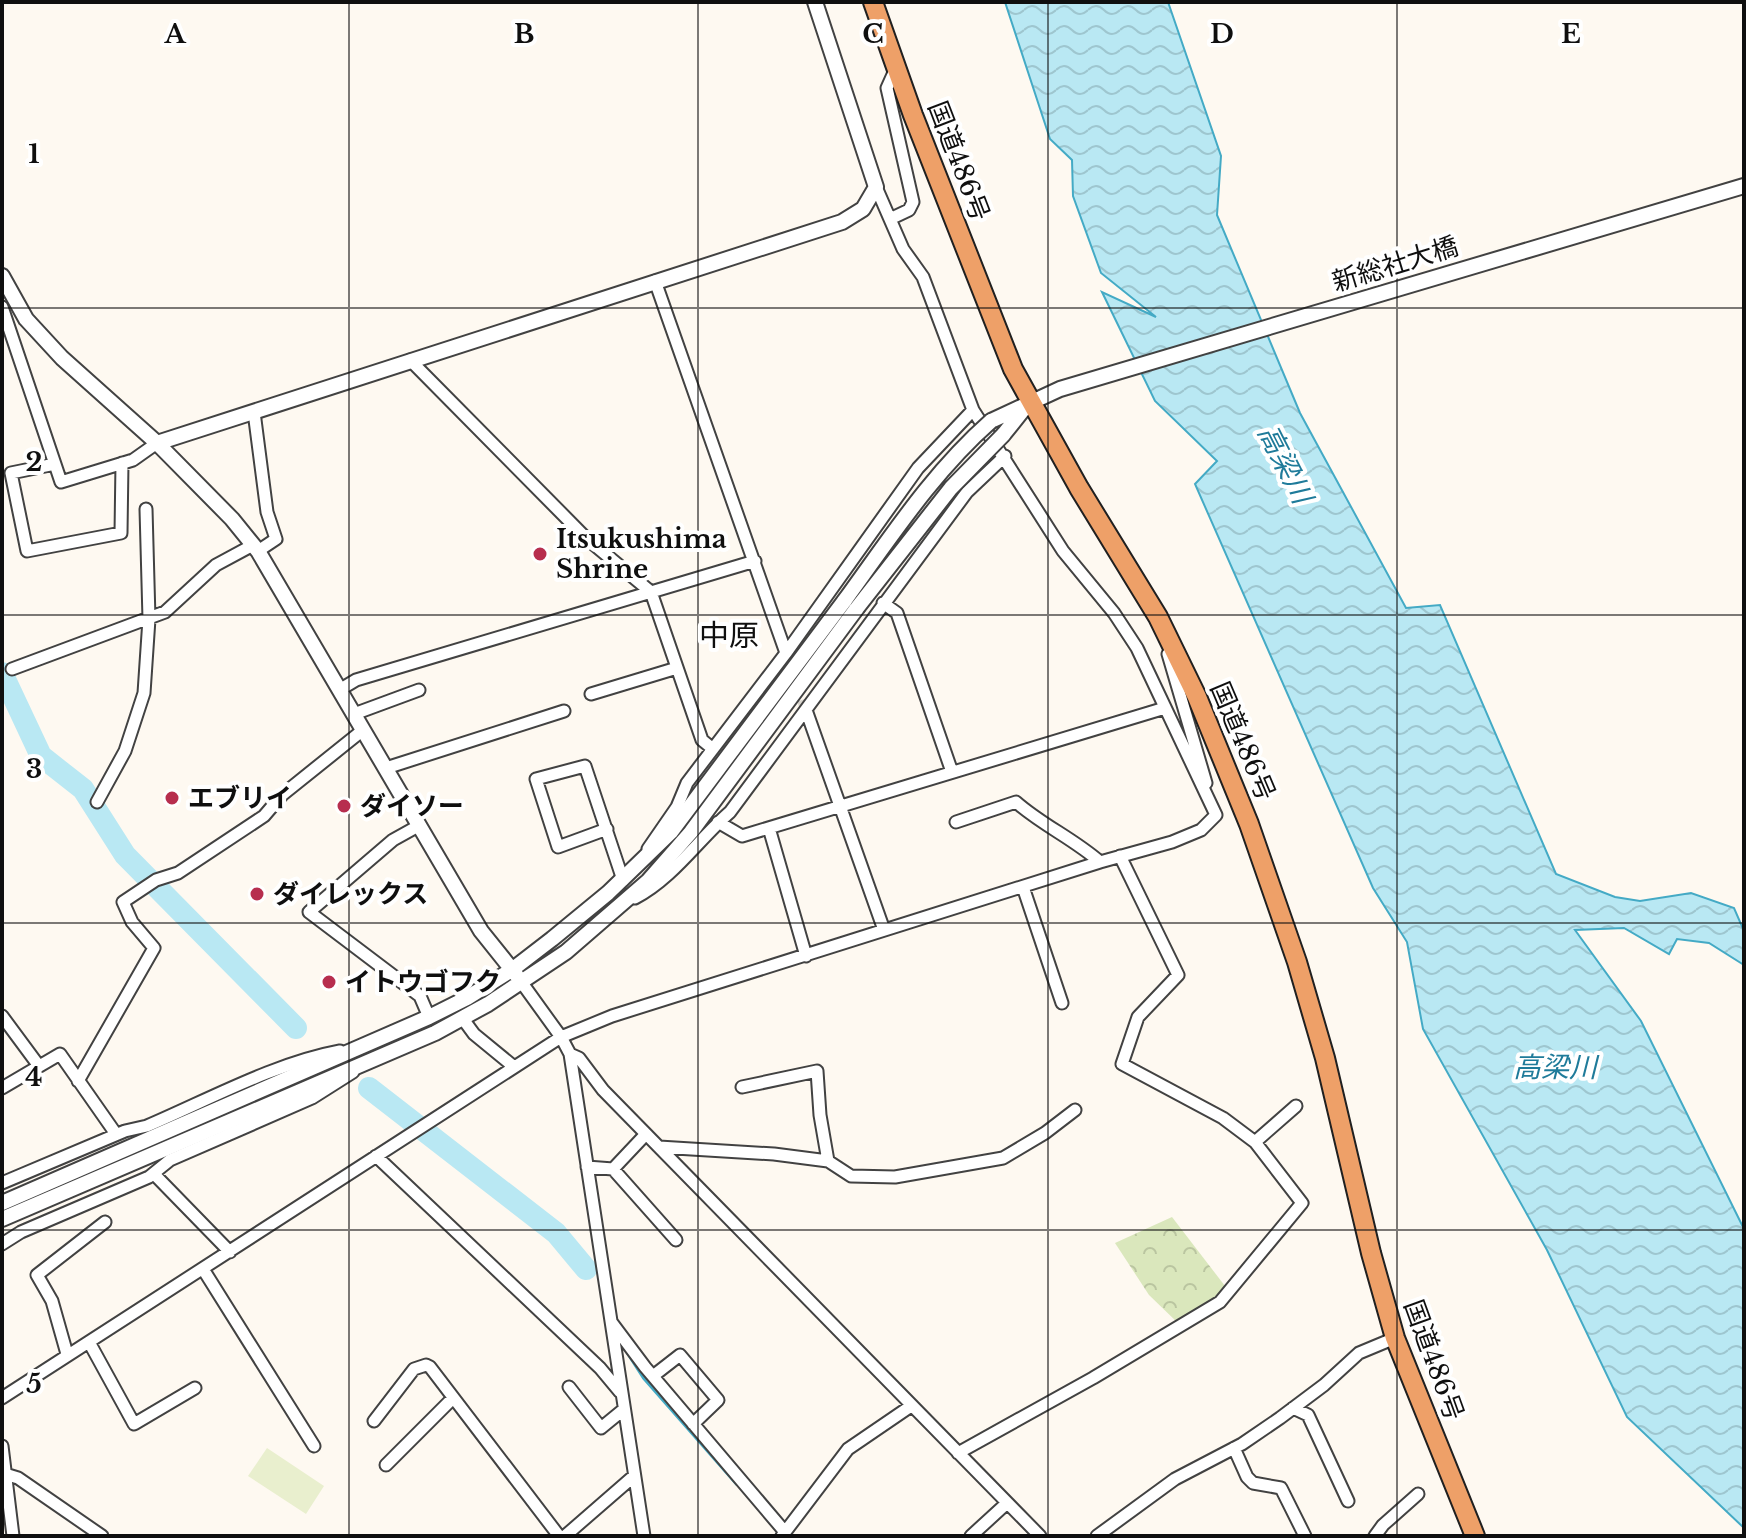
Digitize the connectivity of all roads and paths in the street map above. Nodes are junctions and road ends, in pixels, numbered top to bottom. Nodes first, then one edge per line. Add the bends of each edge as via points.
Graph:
1 (815, 2) edge
2 (873, 2) edge
3 (896, 67) junction
4 (1744, 186) edge
5 (876, 187) junction
6 (890, 219) junction
7 (2, 276) edge
8 (655, 281) junction
9 (2, 307) edge
10 (410, 360) junction
11 (1029, 402) junction
12 (973, 410) junction
13 (254, 412) junction
14 (157, 443) junction
15 (1005, 456) junction
16 (122, 463) junction
17 (55, 464) junction
18 (6, 474) edge
19 (146, 509) dead end
20 (255, 548) junction
21 (755, 561) junction
22 (651, 592) junction
23 (883, 603) junction
24 (851, 604) junction
25 (1158, 617) junction
26 (149, 619) junction
27 (786, 653) junction
28 (677, 668) junction
29 (12, 669) dead end
30 (341, 689) junction
31 (419, 690) dead end
32 (591, 694) dead end
33 (1165, 708) junction
34 (806, 710) junction
35 (564, 711) dead end
36 (354, 714) junction
37 (363, 730) junction
38 (713, 749) junction
39 (386, 768) junction
40 (952, 772) junction
41 (97, 802) dead end
42 (841, 805) junction
43 (1216, 815) junction
44 (718, 822) junction
45 (956, 822) dead end
46 (420, 825) junction
47 (769, 828) junction
48 (607, 829) junction
49 (1120, 856) junction
50 (641, 862) junction
51 (1100, 862) junction
52 (623, 880) junction
53 (1023, 887) junction
54 (622, 904) junction
55 (884, 930) junction
56 (806, 956) junction
57 (513, 969) junction
58 (522, 983) junction
59 (1062, 1003) dead end
60 (2, 1016) edge
61 (429, 1017) junction
62 (463, 1019) junction
63 (561, 1037) junction
64 (357, 1048) junction
65 (570, 1054) junction
66 (363, 1065) junction
67 (39, 1066) junction
68 (513, 1066) junction
69 (78, 1081) junction
70 (742, 1087) dead end
71 (2, 1088) edge
72 (1296, 1106) dead end
73 (1075, 1110) dead end
74 (116, 1134) junction
75 (646, 1134) junction
76 (1255, 1142) junction
77 (659, 1147) junction
78 (376, 1156) junction
79 (828, 1161) junction
80 (587, 1167) junction
81 (613, 1169) junction
82 (154, 1174) junction
83 (2, 1183) edge
84 (2, 1203) edge
85 (2, 1219) edge
86 (105, 1222) dead end
87 (676, 1240) dead end
88 (2, 1244) edge
89 (230, 1252) junction
90 (203, 1269) junction
91 (610, 1321) junction
92 (1395, 1338) junction
93 (89, 1342) junction
94 (67, 1354) junction
95 (653, 1376) junction
96 (569, 1387) dead end
97 (195, 1388) dead end
98 (620, 1393) junction
99 (2, 1398) edge
100 (453, 1398) junction
101 (911, 1406) junction
102 (1293, 1408) junction
103 (623, 1410) junction
104 (374, 1421) dead end
105 (693, 1424) junction
106 (2, 1446) edge
107 (314, 1446) dead end
108 (1234, 1448) junction
109 (958, 1453) junction
110 (386, 1465) dead end
111 (5, 1474) junction
112 (634, 1476) junction
113 (1418, 1494) dead end
114 (1348, 1501) dead end
115 (1007, 1503) junction
116 (787, 1533) edge
117 (13, 1536) edge
118 (102, 1536) edge
119 (562, 1536) edge
120 (644, 1536) edge
121 (971, 1536) edge
122 (1040, 1536) edge
123 (1097, 1536) edge
124 (1305, 1536) edge
125 (1375, 1536) edge
126 (1475, 1536) edge

1 - 5 street
2 - 3 highway, 国道486号
3 - 6 street via 887,88 913,202 909,210
3 - 11 highway, 国道486号
4 - 11 street, 新総社大橋
5 - 6 street
5 - 8 street via 863,209 842,222
6 - 12 street via 923,277
7 - 14 street via 26,319 62,358
8 - 10 street
8 - 21 street
9 - 17 street
10 - 13 street
10 - 22 street via 586,538
11 - 24 street, bridge
11 - 24 street, 新総社大橋, bridge via 991,421 958,451 927,487
11 - 25 highway, 国道486号
12 - 15 street
12 - 27 street via 918,468
13 - 14 street
13 - 20 street via 267,512 276,539
14 - 16 street
14 - 20 street
15 - 23 street via 967,492
15 - 33 street via 1063,551 1137,648
16 - 17 street via 61,482
16 - 18 street via 121,533 27,551
17 - 18 street
19 - 26 street
20 - 26 street via 216,565 165,612
20 - 30 street
21 - 22 street
21 - 27 street
22 - 28 street
22 - 30 street via 356,680
23 - 34 street
23 - 40 street via 897,613
24 - 50 street via 671,832
24 - 54 street via 691,832
25 - 43 street
25 - 92 highway, 国道486号 via 1232,781 1297,962
26 - 29 street
26 - 41 street via 144,693 125,751
27 - 38 street
28 - 32 street
28 - 38 street via 702,740
30 - 36 street
31 - 36 street
33 - 40 street
33 - 43 street
34 - 42 street
34 - 44 street
35 - 39 street
36 - 37 street
37 - 39 street
37 - 69 street via 282,795 264,816 123,902 154,948
38 - 50 street
39 - 46 street
40 - 42 street
42 - 47 street
42 - 55 street
43 - 49 street via 1201,830
44 - 47 street via 742,836
44 - 54 street via 651,889
45 - 51 street via 1016,802
46 - 57 street via 481,931
46 - 61 street via 393,840 309,912 420,996
47 - 56 street
48 - 48 street via 558,847 536,779 585,766
48 - 52 street
49 - 51 street
49 - 76 street via 1178,975 1138,1017 1122,1064 1223,1118
50 - 52 street
51 - 53 street
52 - 57 street
53 - 55 street
53 - 59 street
54 - 58 street
55 - 56 street
56 - 63 street
57 - 58 street
57 - 61 street
58 - 62 street
58 - 63 street
60 - 67 street
61 - 64 street
62 - 66 street
62 - 68 street
63 - 65 street
63 - 68 street
64 - 74 street via 276,1071
64 - 84 street
65 - 75 street
65 - 80 street
66 - 82 street via 337,1085 170,1160
66 - 85 street
67 - 69 street via 60,1054
67 - 71 street
68 - 78 street
69 - 74 street
70 - 79 street via 817,1071
72 - 76 street
73 - 79 street via 1014,1152 983,1162 881,1178 851,1176
74 - 83 street
75 - 77 street
75 - 81 street
76 - 109 street via 1302,1203 1220,1302
77 - 79 street
77 - 101 street
78 - 89 street
78 - 98 street
80 - 81 street
80 - 91 street
81 - 87 street
82 - 88 street
82 - 89 street
86 - 94 street via 37,1275 52,1301
89 - 90 street
90 - 93 street
90 - 107 street
91 - 95 street
91 - 98 street
92 - 102 street via 1359,1353
92 - 126 highway, 国道486号
93 - 94 street
93 - 97 street via 134,1424
94 - 99 street
95 - 105 street
95 - 105 street via 680,1355 709,1389 718,1400
96 - 103 street via 601,1428
98 - 103 street
100 - 104 street via 430,1367 419,1366
100 - 110 street
100 - 119 street
101 - 109 street
101 - 116 street via 848,1449
102 - 108 street
102 - 114 street via 1308,1415
103 - 112 street
105 - 116 street
106 - 111 street
108 - 123 street via 1175,1479
108 - 124 street via 1253,1483 1281,1488
109 - 115 street
111 - 117 street
111 - 118 street
112 - 119 street
112 - 120 street
113 - 125 street
115 - 121 street
115 - 122 street

